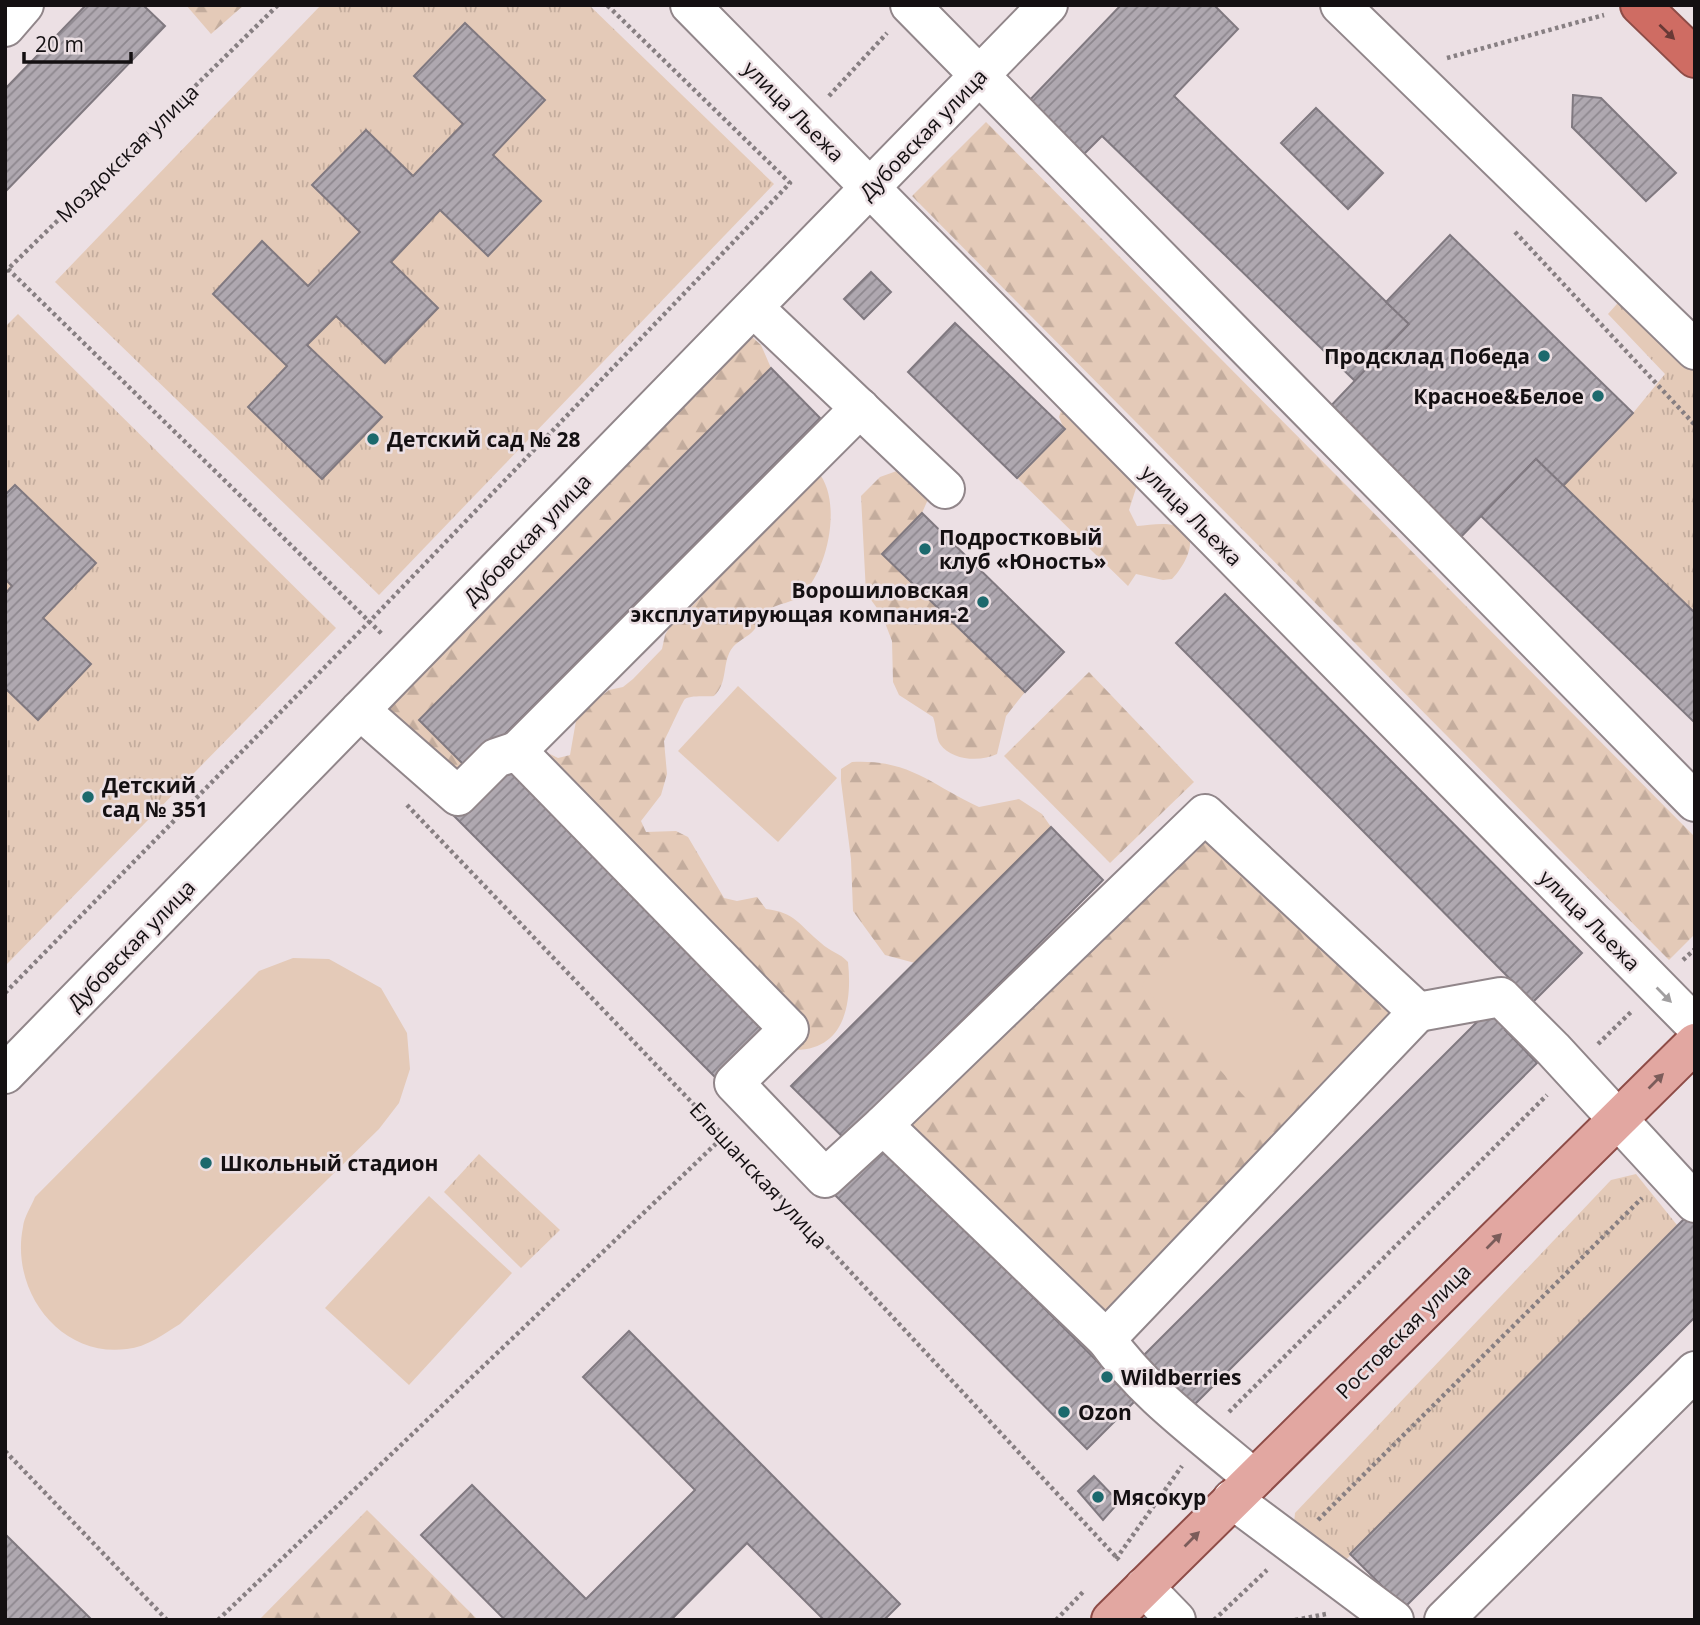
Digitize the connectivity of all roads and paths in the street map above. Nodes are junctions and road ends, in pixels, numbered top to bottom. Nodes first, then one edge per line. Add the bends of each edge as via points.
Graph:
1 (24, 5) edge
2 (278, 5) edge
3 (607, 5) edge
4 (690, 5) edge
5 (1048, 5) edge
6 (1340, 5) edge
7 (911, 6) edge
8 (1625, 10) edge
9 (5, 27) edge
10 (1695, 58) edge
11 (1406, 70) junction
12 (980, 75) junction
13 (806, 122) junction
14 (870, 187) junction
15 (7, 271) edge
16 (756, 305) junction
17 (1695, 350) edge
18 (860, 408) junction
19 (945, 489) dead end
20 (369, 622) junction
21 (408, 660) junction
22 (360, 710) junction
23 (517, 751) junction
24 (401, 799) dead end
25 (1695, 802) edge
26 (1695, 949) edge
27 (1656, 987) junction
28 (5, 993) edge
29 (1418, 1012) junction
30 (1695, 1025) edge
31 (1695, 1043) edge
32 (1572, 1070) junction
33 (5, 1074) edge
34 (1618, 1119) junction
35 (883, 1125) junction
36 (724, 1136) junction
37 (1667, 1173) junction
38 (1695, 1203) edge
39 (1106, 1339) junction
40 (1695, 1371) edge
41 (1204, 1436) junction
42 (5, 1451) edge
43 (1243, 1489) junction
44 (1293, 1545) junction
45 (1116, 1558) junction
46 (1108, 1566) dead end
47 (1090, 1584) dead end
48 (1144, 1587) junction
49 (167, 1620) edge
50 (218, 1620) edge
51 (1056, 1620) edge
52 (1111, 1620) edge
53 (1176, 1620) edge
54 (1214, 1620) edge
55 (1394, 1620) edge
56 (1444, 1620) edge

1 - 9 street
2 - 15 path, Моздокская улица
3 - 20 path via 790,183
4 - 13 street, улица Льежа
5 - 12 street, Дубовская улица
6 - 11 street
7 - 12 street
7 - 13 path
8 -> 10 highway
8 - 11 path
11 - 17 street
12 - 14 street, Дубовская улица
12 - 25 street
13 - 14 street, улица Льежа
14 - 16 street, Дубовская улица
14 - 27 street, улица Льежа
15 - 20 path
16 - 18 street via 754,308
16 - 21 street, Дубовская улица
18 - 19 street
18 - 23 street
20 - 21 path
20 - 28 path
21 - 22 street, Дубовская улица
22 - 23 street via 458,796 496,758
22 - 33 street, Дубовская улица
23 - 35 street via 789,1029 734,1083 825,1178
24 - 36 path, Ельшанская улица
26 - 27 path
27 -> 30 street, улица Льежа
27 - 32 path
29 - 32 street via 1501,998
29 - 35 street via 1205,814
29 - 39 street
34 -> 31 main road, Ростовская улица
32 - 34 street
32 - 41 path
34 - 37 street
43 -> 34 main road, Ростовская улица
35 - 39 street
36 - 45 path, Ельшанская улица
36 - 50 path
37 - 38 street
37 - 44 path
39 - 41 street via 1147,1389
40 - 56 street
41 - 43 street
41 - 45 path
42 - 49 path
43 - 44 street
48 -> 43 main road, Ростовская улица
44 - 54 path
44 - 55 street
45 - 46 path
45 - 48 path, Ельшанская улица
47 - 51 path
48 - 52 main road, Ростовская улица
48 - 53 street

